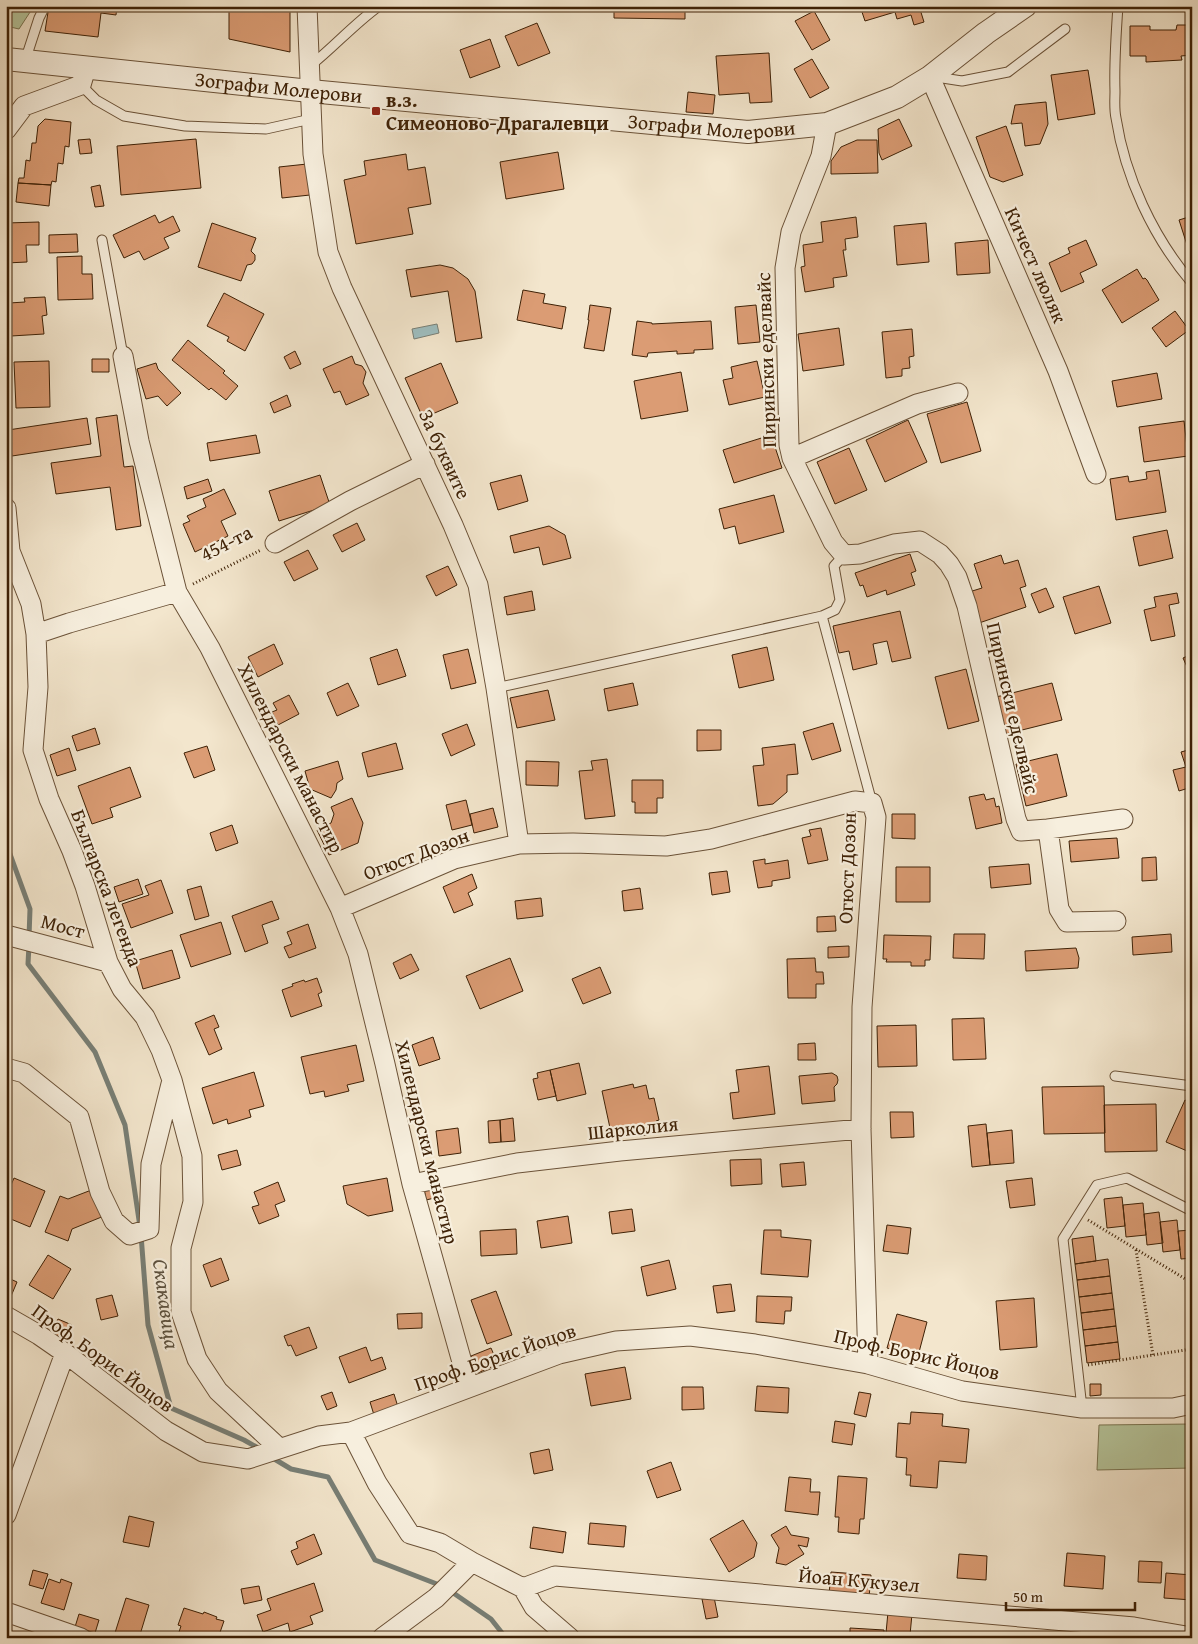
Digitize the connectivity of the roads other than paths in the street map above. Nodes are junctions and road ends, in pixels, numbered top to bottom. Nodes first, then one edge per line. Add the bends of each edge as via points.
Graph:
1 (45, 6) edge
2 (307, 6) edge
3 (379, 6) edge
4 (1025, 6) edge
5 (1118, 6) edge
6 (1065, 29) dead end
7 (13, 60) edge
8 (310, 66) junction
9 (83, 76) junction
10 (930, 77) junction
11 (310, 91) junction
12 (312, 119) junction
13 (827, 124) junction
14 (6, 130) edge
15 (102, 240) dead end
16 (1192, 283) edge
17 (123, 356) joint
18 (958, 393) dead end
19 (792, 458) junction
20 (425, 464) junction
21 (1096, 474) dead end
22 (6, 508) edge
23 (275, 543) road end
24 (844, 555) junction
25 (177, 592) junction
26 (822, 616) junction
27 (36, 634) junction
28 (496, 688) junction
29 (872, 803) junction
30 (1123, 818) dead end
31 (1048, 829) junction
32 (519, 844) junction
33 (340, 908) junction
34 (1116, 921) dead end
35 (9, 936) edge
36 (108, 962) junction
37 (6, 1068) edge
38 (1115, 1076) dead end
39 (172, 1080) junction
40 (1192, 1086) edge
41 (861, 1129) junction
42 (412, 1184) junction
43 (1192, 1211) edge
44 (6, 1316) edge
45 (65, 1353) junction
46 (868, 1364) junction
47 (469, 1386) junction
48 (1192, 1404) edge
49 (1082, 1408) junction
50 (351, 1432) junction
51 (279, 1448) junction
52 (6, 1515) edge
53 (472, 1562) junction
54 (523, 1588) junction
55 (6, 1612) edge
56 (1192, 1637) edge
57 (81, 1638) edge
58 (382, 1638) edge
59 (570, 1638) edge

1 - 7 lane
2 - 8 street, За буквите
3 - 8 lane
4 - 10 street, Зографи Молерови
5 - 16 lane via 1114,74 1116,117 1128,167 1146,215 1176,264
6 - 10 lane via 1008,72 962,81
7 - 9 street, Зографи Молерови
8 - 11 street, За буквите
9 - 11 street, Зографи Молерови
9 - 12 lane via 96,100 124,116 185,126 266,129
9 - 14 street via 24,106
10 - 13 street, Зографи Молерови via 896,97
10 - 21 street, Кичест люляк via 1058,371
11 - 12 street, За буквите
11 - 13 street, Зографи Молерови via 748,132
12 - 20 street, За буквите via 313,154 328,252
13 - 19 street, Пирински еделвайс via 821,156 791,232 785,268 789,445
15 - 17 lane
17 - 25 street, Хилендарски манастир via 139,441
18 - 19 street via 917,404
19 - 24 street, Пирински еделвайс via 833,542
20 - 23 street, 454-та
20 - 28 street, За буквите via 478,585
22 - 27 street, Българска легенда via 10,550 31,604
24 - 26 lane via 834,566 840,600 835,610
24 - 31 street, Пирински еделвайс via 920,541 949,564 967,606 1016,819 1021,831
25 - 27 street
25 - 33 street, Хилендарски манастир via 210,648
26 - 28 lane
26 - 29 lane
27 - 36 street, Българска легенда via 38,687 33,750 78,869
28 - 32 street, За буквите
29 - 32 street, Огюст Дозон via 855,801 711,839 666,846
29 - 41 street, Огюст Дозон via 876,817 862,1007
30 - 31 street
31 - 34 street via 1059,909 1067,922
32 - 33 street, Огюст Дозон via 454,859
33 - 42 street, Хилендарски манастир via 358,954
35 - 36 street, Мост
36 - 39 street, Българска легенда via 122,990 145,1017
37 - 39 street via 24,1073 79,1117 100,1192 114,1221 130,1235 149,1229 151,1164
38 - 40 lane
39 - 51 street, Българска легенда via 192,1156 193,1202 181,1248 181,1312 197,1359 218,1392
41 - 42 street, Шарколия via 620,1151 517,1164
41 - 46 street, Огюст Дозон
42 - 47 street, Хилендарски манастир
43 - 49 lane via 1127,1178 1097,1185 1063,1240
44 - 45 street, Проф. Борис Йоцов
45 - 51 street, Проф. Борис Йоцов via 166,1431 202,1452 248,1459
45 - 52 street
46 - 47 street, Проф. Борис Йоцов via 690,1336 616,1341 559,1354
46 - 49 street, Проф. Борис Йоцов via 962,1391
47 - 50 street, Проф. Борис Йоцов
48 - 49 street, Проф. Борис Йоцов via 1172,1408
50 - 51 street, Проф. Борис Йоцов via 319,1436
50 - 53 street via 377,1483 410,1534 440,1543
53 - 54 street
53 - 58 street via 436,1598
54 - 56 street, Йоан Кукузел via 556,1576 1134,1627
54 - 59 street via 534,1607
55 - 57 street

